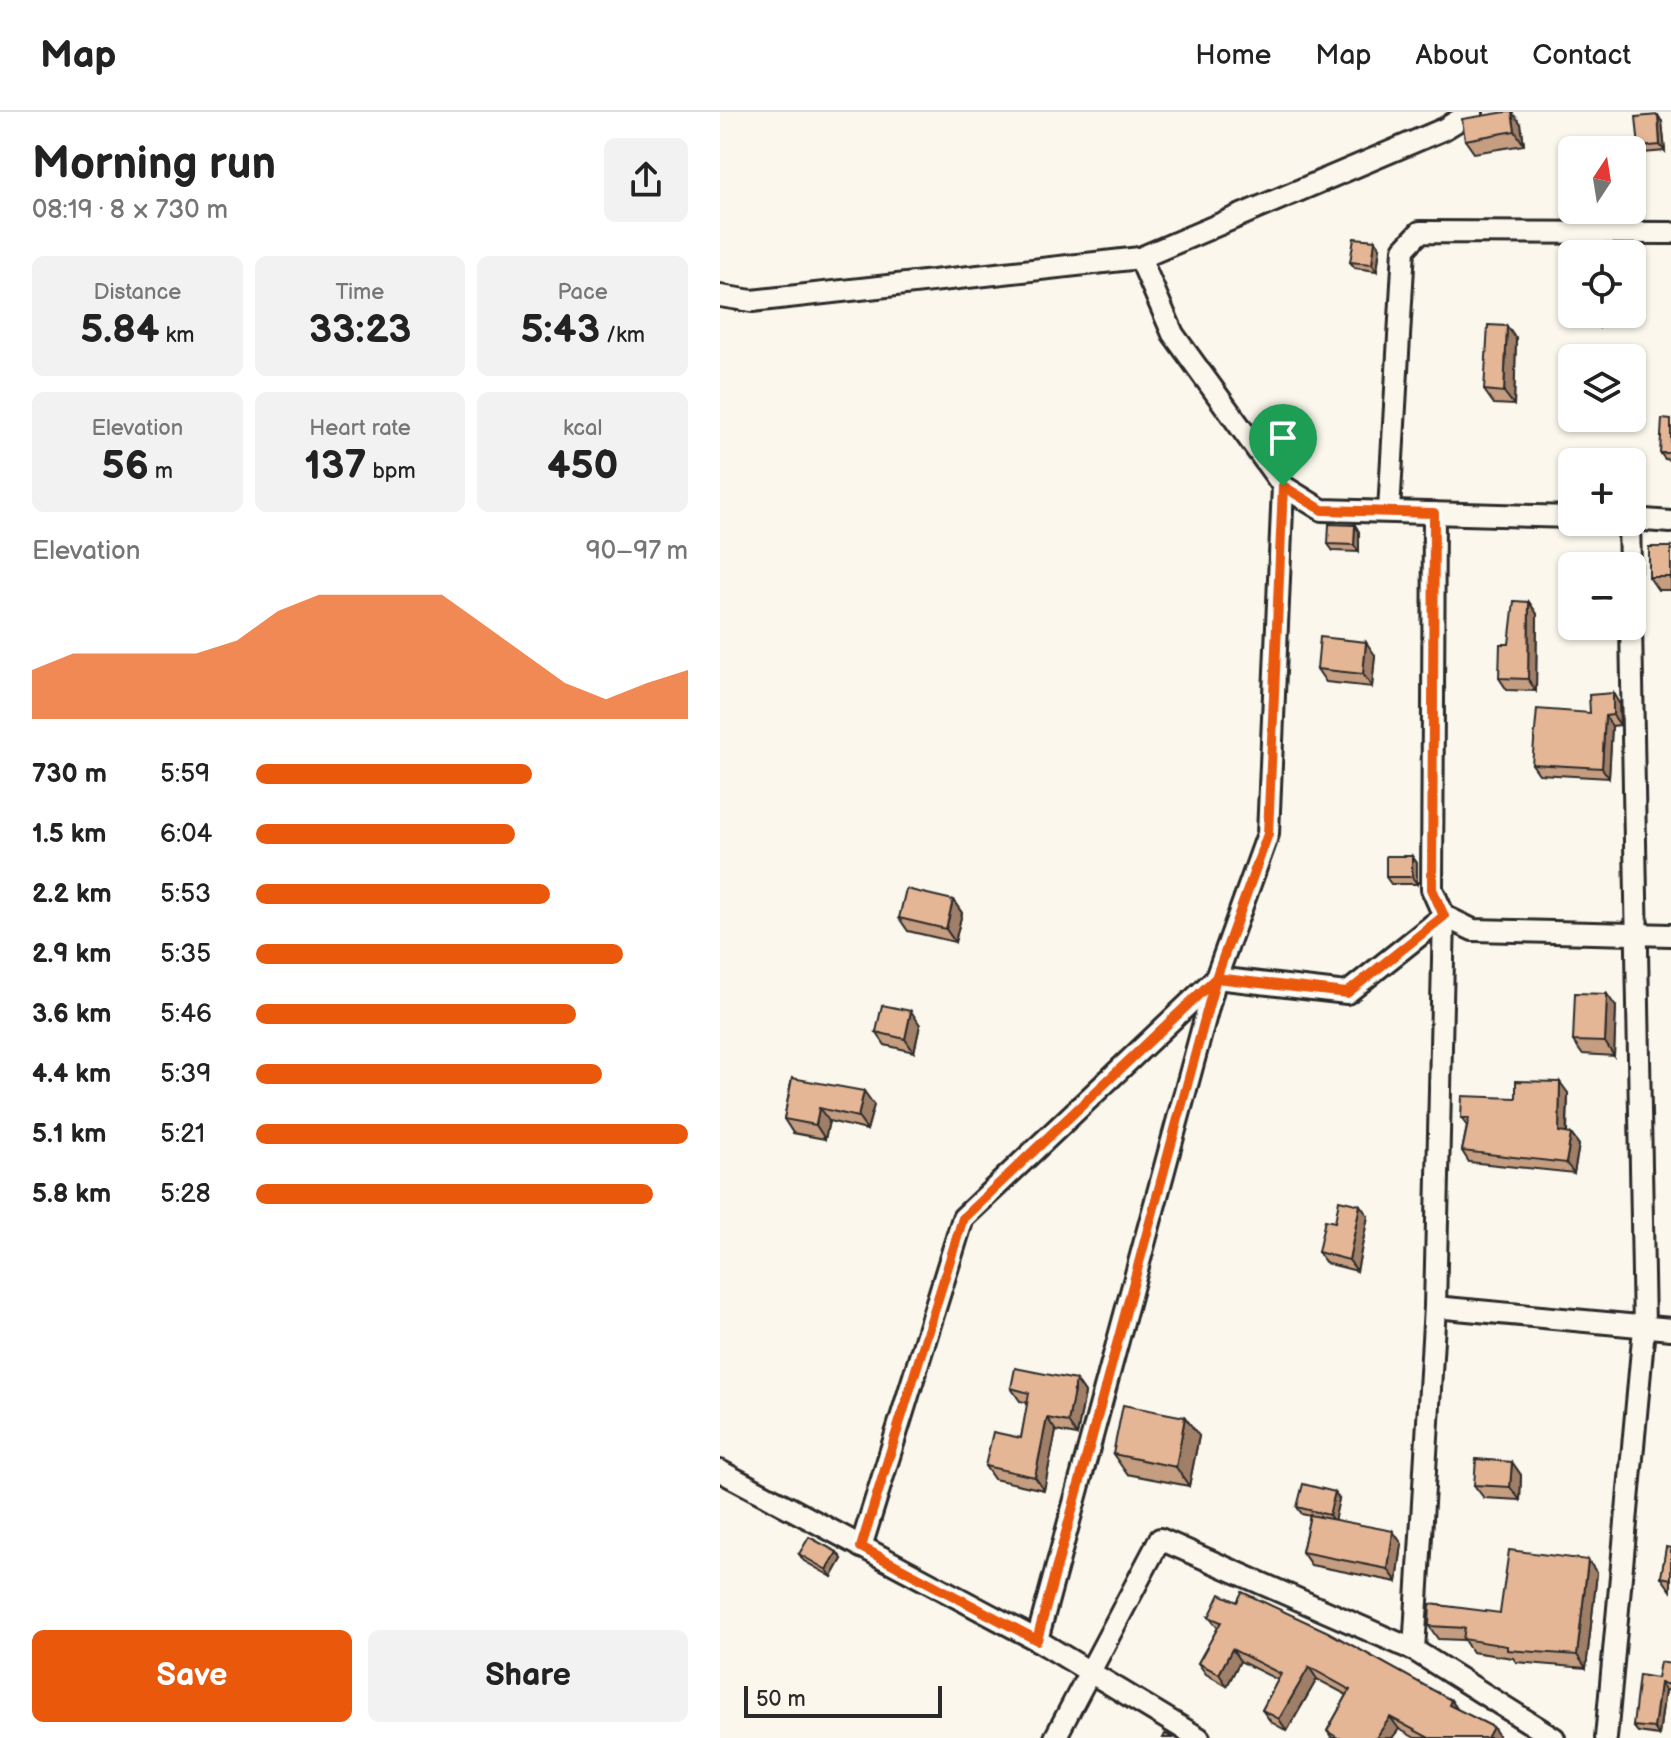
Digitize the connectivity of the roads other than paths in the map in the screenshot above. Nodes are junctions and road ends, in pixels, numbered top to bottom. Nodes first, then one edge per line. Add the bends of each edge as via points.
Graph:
1 (1472, 112) edge
2 (1671, 233) edge
3 (1140, 258) junction
4 (720, 296) edge
5 (1283, 486) junction
6 (1389, 511) junction
7 (1434, 513) junction
8 (1558, 517) edge
9 (1646, 521) edge
10 (1671, 522) edge
11 (1631, 640) edge
12 (1444, 916) junction
13 (1635, 934) junction
14 (1671, 935) edge
15 (1216, 978) junction
16 (1435, 1307) junction
17 (1644, 1328) junction
18 (1671, 1329) edge
19 (720, 1471) edge
20 (861, 1547) junction
21 (1037, 1640) junction
22 (1414, 1650) junction
23 (1090, 1673) junction
24 (1055, 1738) edge
25 (1199, 1738) edge
26 (1554, 1738) edge
27 (1606, 1738) edge

1 - 3 street via 1444,129
2 - 6 street via 1414,236 1404,249
3 - 4 street via 752,301
3 - 5 street via 1173,334
5 - 6 street via 1322,510
5 - 15 street via 1268,834
6 - 7 street
7 - 8 street
7 - 12 street via 1432,889
9 - 10 street
11 - 13 street
12 - 13 street via 1473,930
12 - 15 street via 1347,993
12 - 16 street
13 - 14 street
13 - 17 street
15 - 20 street via 963,1218
15 - 21 street
16 - 17 street
16 - 22 street
17 - 18 street
17 - 27 street
19 - 20 street
20 - 21 street
21 - 23 street
22 - 23 street via 1160,1539
22 - 26 street
23 - 24 street
23 - 25 street

